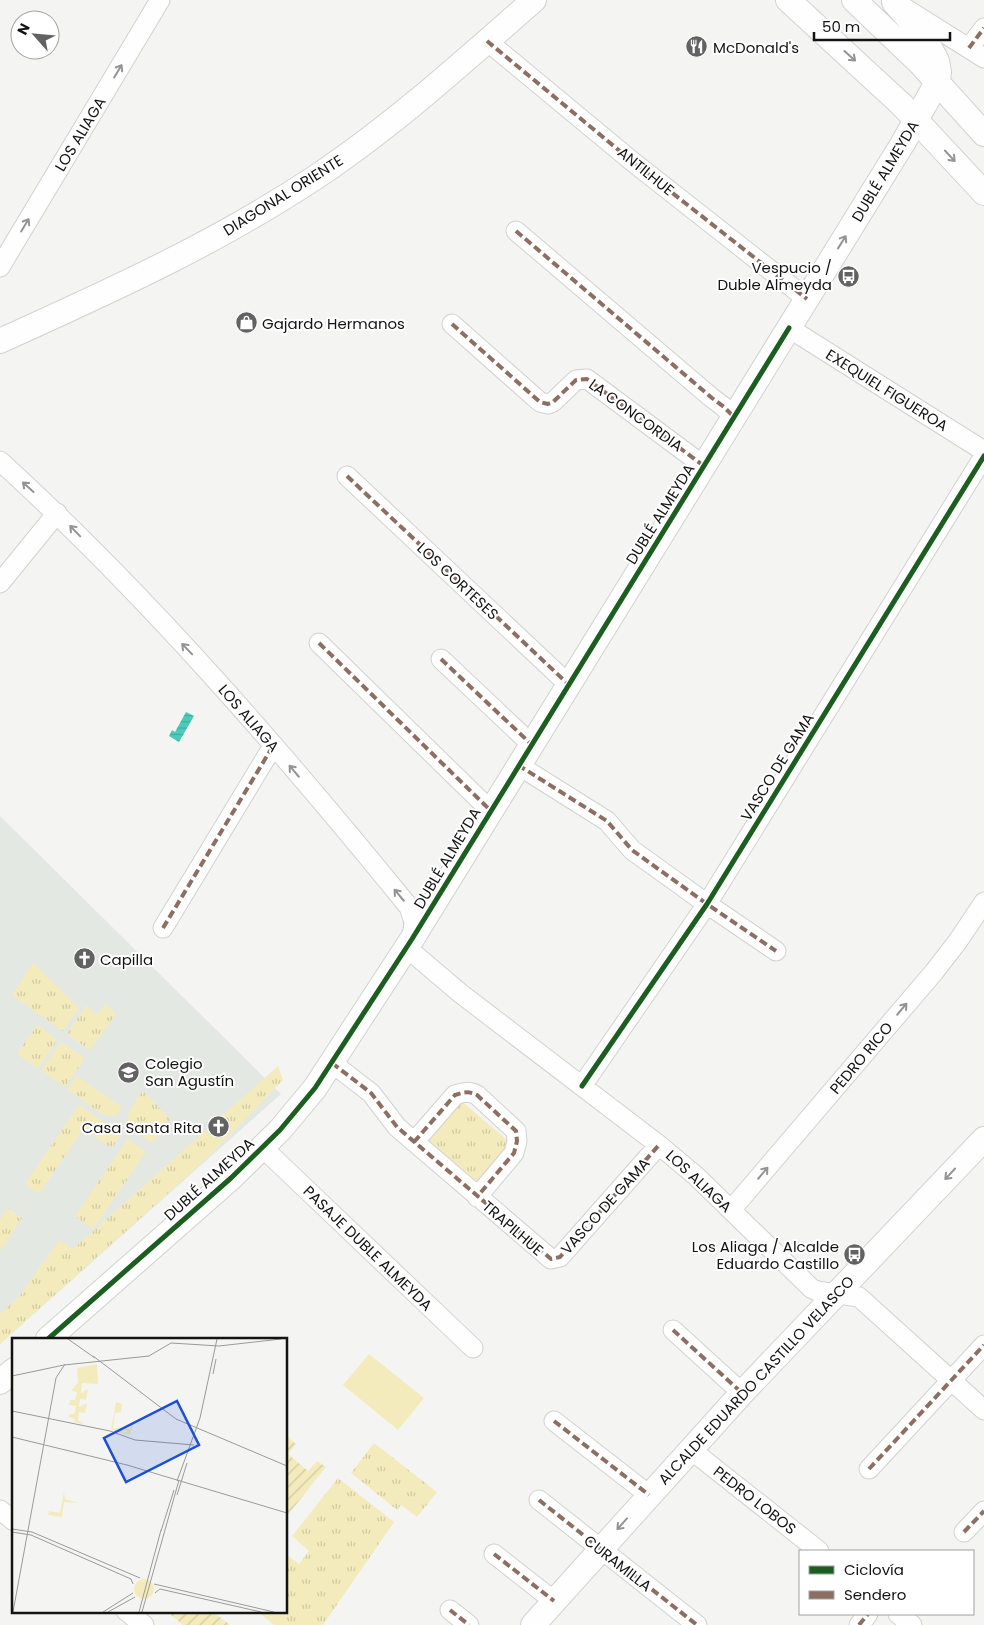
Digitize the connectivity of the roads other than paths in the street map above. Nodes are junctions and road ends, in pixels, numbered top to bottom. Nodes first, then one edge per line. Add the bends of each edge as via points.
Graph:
1 (160, 0) edge
2 (534, 0) edge
3 (788, 0) edge
4 (854, 0) edge
5 (893, 1) edge
6 (984, 28) edge
7 (487, 41) junction
8 (976, 53) edge
9 (938, 81) junction
10 (916, 120) junction
11 (984, 134) edge
12 (984, 193) edge
13 (516, 231) dead end
14 (0, 267) edge
15 (807, 299) junction
16 (452, 324) dead end
17 (789, 328) junction
18 (0, 341) edge
19 (734, 417) junction
20 (984, 451) edge
21 (984, 456) edge
22 (0, 461) edge
23 (704, 466) junction
24 (348, 476) dead end
25 (57, 513) junction
26 (0, 583) edge
27 (318, 643) dead end
28 (441, 659) dead end
29 (568, 684) junction
30 (531, 744) junction
31 (273, 746) junction
32 (518, 765) junction
33 (490, 810) junction
34 (984, 902) edge
35 (707, 904) junction
36 (163, 928) dead end
37 (409, 943) junction
38 (776, 951) dead end
39 (332, 1063) junction
40 (582, 1086) junction
41 (984, 1139) edge
42 (414, 1142) junction
43 (659, 1144) junction
44 (263, 1148) junction
45 (477, 1197) junction
46 (731, 1210) junction
47 (548, 1258) joint
48 (837, 1294) junction
49 (673, 1330) dead end
50 (49, 1338) edge
51 (984, 1345) edge
52 (473, 1348) dead end
53 (12, 1372) edge
54 (951, 1380) junction
55 (0, 1382) edge
56 (742, 1393) junction
57 (984, 1410) edge
58 (554, 1421) dead end
59 (690, 1449) junction
60 (869, 1469) dead end
61 (649, 1495) junction
62 (539, 1500) dead end
63 (0, 1510) edge
64 (984, 1511) edge
65 (12, 1519) edge
66 (964, 1532) dead end
67 (600, 1549) junction
68 (818, 1550) edge
69 (494, 1554) dead end
70 (554, 1601) junction
71 (450, 1610) dead end
72 (127, 1612) edge
73 (867, 1615) edge
74 (899, 1615) edge
75 (144, 1625) edge
76 (469, 1625) edge
77 (533, 1625) edge
78 (697, 1625) edge
79 (859, 1625) edge
80 (912, 1625) edge

14 -> 1 street, LOS ALIAGA
2 - 7 main road, DIAGONAL ORIENTE
3 -> 10 main road
4 - 9 main road
5 - 8 street
5 - 9 main road via 929,44 937,61
6 - 8 street
7 - 15 street, ANTILHUE
7 - 18 main road, DIAGONAL ORIENTE via 387,125 276,202 178,258
9 - 10 main road, DUBLÉ ALMEYDA
9 - 11 main road
10 -> 12 main road
15 -> 10 main road, DUBLÉ ALMEYDA
13 - 19 street
15 - 17 main road, DUBLÉ ALMEYDA
16 - 23 street, LA CONCORDIA via 540,402 553,402 576,380 588,379
17 - 19 main road, DUBLÉ ALMEYDA
17 - 20 street, EXEQUIEL FIGUEROA
19 - 23 main road, DUBLÉ ALMEYDA
21 - 35 street, VASCO DE GAMA
25 -> 22 street, LOS ALIAGA
23 - 29 main road, DUBLÉ ALMEYDA
24 - 29 street, LOS CORTESES
25 - 26 street
31 -> 25 street, LOS ALIAGA via 208,671
27 - 33 street, DUBLÉ ALMEYDA
28 - 30 street
29 - 30 main road, DUBLÉ ALMEYDA
30 - 32 main road, DUBLÉ ALMEYDA
31 - 36 street
37 -> 31 street, LOS ALIAGA via 414,922 410,907
32 - 33 main road, DUBLÉ ALMEYDA
32 - 35 street via 607,822 632,850
33 - 37 main road, DUBLÉ ALMEYDA
46 -> 34 street, PEDRO RICO via 934,972
35 - 38 street
35 - 40 street, VASCO DE GAMA
37 - 39 main road, DUBLÉ ALMEYDA
37 - 40 street, LOS ALIAGA via 460,993
39 - 42 street, TRAPILHUE via 372,1093 397,1127
39 - 44 main road, DUBLÉ ALMEYDA via 297,1111
40 - 43 street, LOS ALIAGA
41 -> 48 main road, ALCALDE EDUARDO CASTILLO VELASCO
42 - 45 street, TRAPILHUE
42 - 45 street, TRAPILHUE via 456,1095 471,1092 477,1096 516,1131 517,1141 514,1153
43 - 46 street, LOS ALIAGA
43 - 47 street, VASCO DE GAMA via 560,1257
44 - 50 main road, DUBLÉ ALMEYDA
44 - 52 street, PASAJE DUBLE ALMEYDA
45 - 47 street, TRAPILHUE
46 - 48 street, LOS ALIAGA via 811,1288
48 - 54 street, LOS ALIAGA via 859,1297
48 - 56 main road, ALCALDE EDUARDO CASTILLO VELASCO
49 - 56 street
51 - 54 street
53 - 55 main road
54 - 57 street, LOS ALIAGA
54 - 60 street
56 - 59 main road, ALCALDE EDUARDO CASTILLO VELASCO
58 - 61 street
59 - 61 main road, ALCALDE EDUARDO CASTILLO VELASCO
59 - 68 street, PEDRO LOBOS
61 -> 67 main road, ALCALDE EDUARDO CASTILLO VELASCO
62 - 67 street, CURAMILLA
63 - 65 street
64 - 66 street
67 - 70 main road, ALCALDE EDUARDO CASTILLO VELASCO
67 - 78 street, CURAMILLA
69 - 70 street
70 - 77 main road, ALCALDE EDUARDO CASTILLO VELASCO
71 - 76 street
72 - 75 street
73 - 79 street
74 - 80 street

